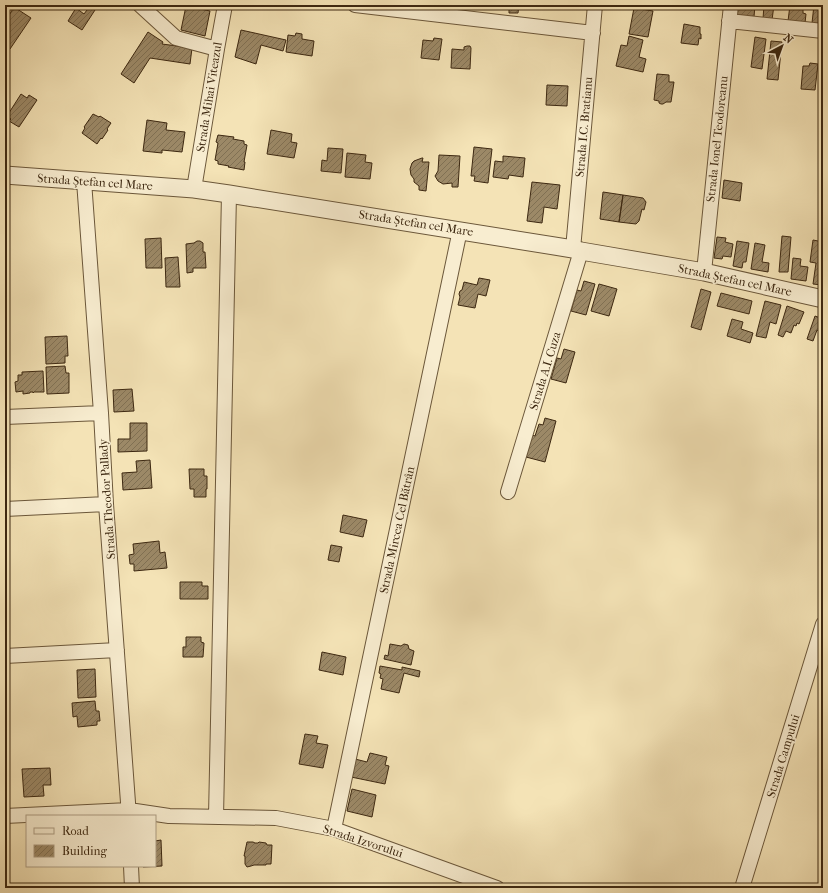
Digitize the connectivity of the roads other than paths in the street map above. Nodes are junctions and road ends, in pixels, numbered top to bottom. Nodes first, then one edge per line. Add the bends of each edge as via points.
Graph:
1 (140, 5) edge
2 (225, 5) edge
3 (355, 5) edge
4 (596, 5) edge
5 (730, 5) edge
6 (729, 21) junction
7 (823, 32) edge
8 (593, 33) junction
9 (217, 49) junction
10 (5, 175) edge
11 (84, 182) junction
12 (194, 189) junction
13 (229, 194) junction
14 (460, 230) junction
15 (577, 250) junction
16 (704, 272) junction
17 (823, 299) edge
18 (101, 412) junction
19 (5, 417) edge
20 (508, 492) dead end
21 (106, 504) junction
22 (5, 509) edge
23 (823, 624) edge
24 (117, 650) junction
25 (5, 656) edge
26 (129, 813) edge
27 (26, 815) edge
28 (46, 815) edge
29 (156, 815) edge
30 (156, 815) edge
31 (5, 816) edge
32 (216, 817) junction
33 (334, 829) junction
34 (131, 867) edge
35 (132, 888) edge
36 (497, 888) edge
37 (742, 888) edge

1 - 9 street via 176,38
2 - 9 street, Strada Mihai Viteazul
3 - 8 street
4 - 8 street, Strada I.C. Bratianu
5 - 6 street, Strada Ionel Teodoreanu
6 - 7 street
6 - 16 street, Strada Ionel Teodoreanu
8 - 15 street, Strada I.C. Bratianu
9 - 12 street, Strada Mihai Viteazul
10 - 11 street, Strada Ștefan cel Mare
11 - 12 street, Strada Ștefan cel Mare
11 - 18 street, Strada Theodor Pallady
12 - 13 street, Strada Ștefan cel Mare
13 - 14 street, Strada Ștefan cel Mare
13 - 32 street
14 - 15 street, Strada Ștefan cel Mare
14 - 33 street, Strada Mircea Cel Bătrân
15 - 16 street, Strada Ștefan cel Mare
15 - 20 street, Strada A.I. Cuza
16 - 17 street, Strada Ștefan cel Mare
18 - 19 street
18 - 21 street, Strada Theodor Pallady
21 - 22 street
21 - 24 street, Strada Theodor Pallady
23 - 37 street, Strada Campului
24 - 25 street
24 - 26 street, Strada Theodor Pallady
26 - 28 street, Strada Izvorului
26 - 30 street, Strada Izvorului
27 - 31 street, Strada Izvorului
29 - 32 street, Strada Izvorului
32 - 33 street, Strada Izvorului via 276,818
33 - 36 street, Strada Izvorului
34 - 35 street

